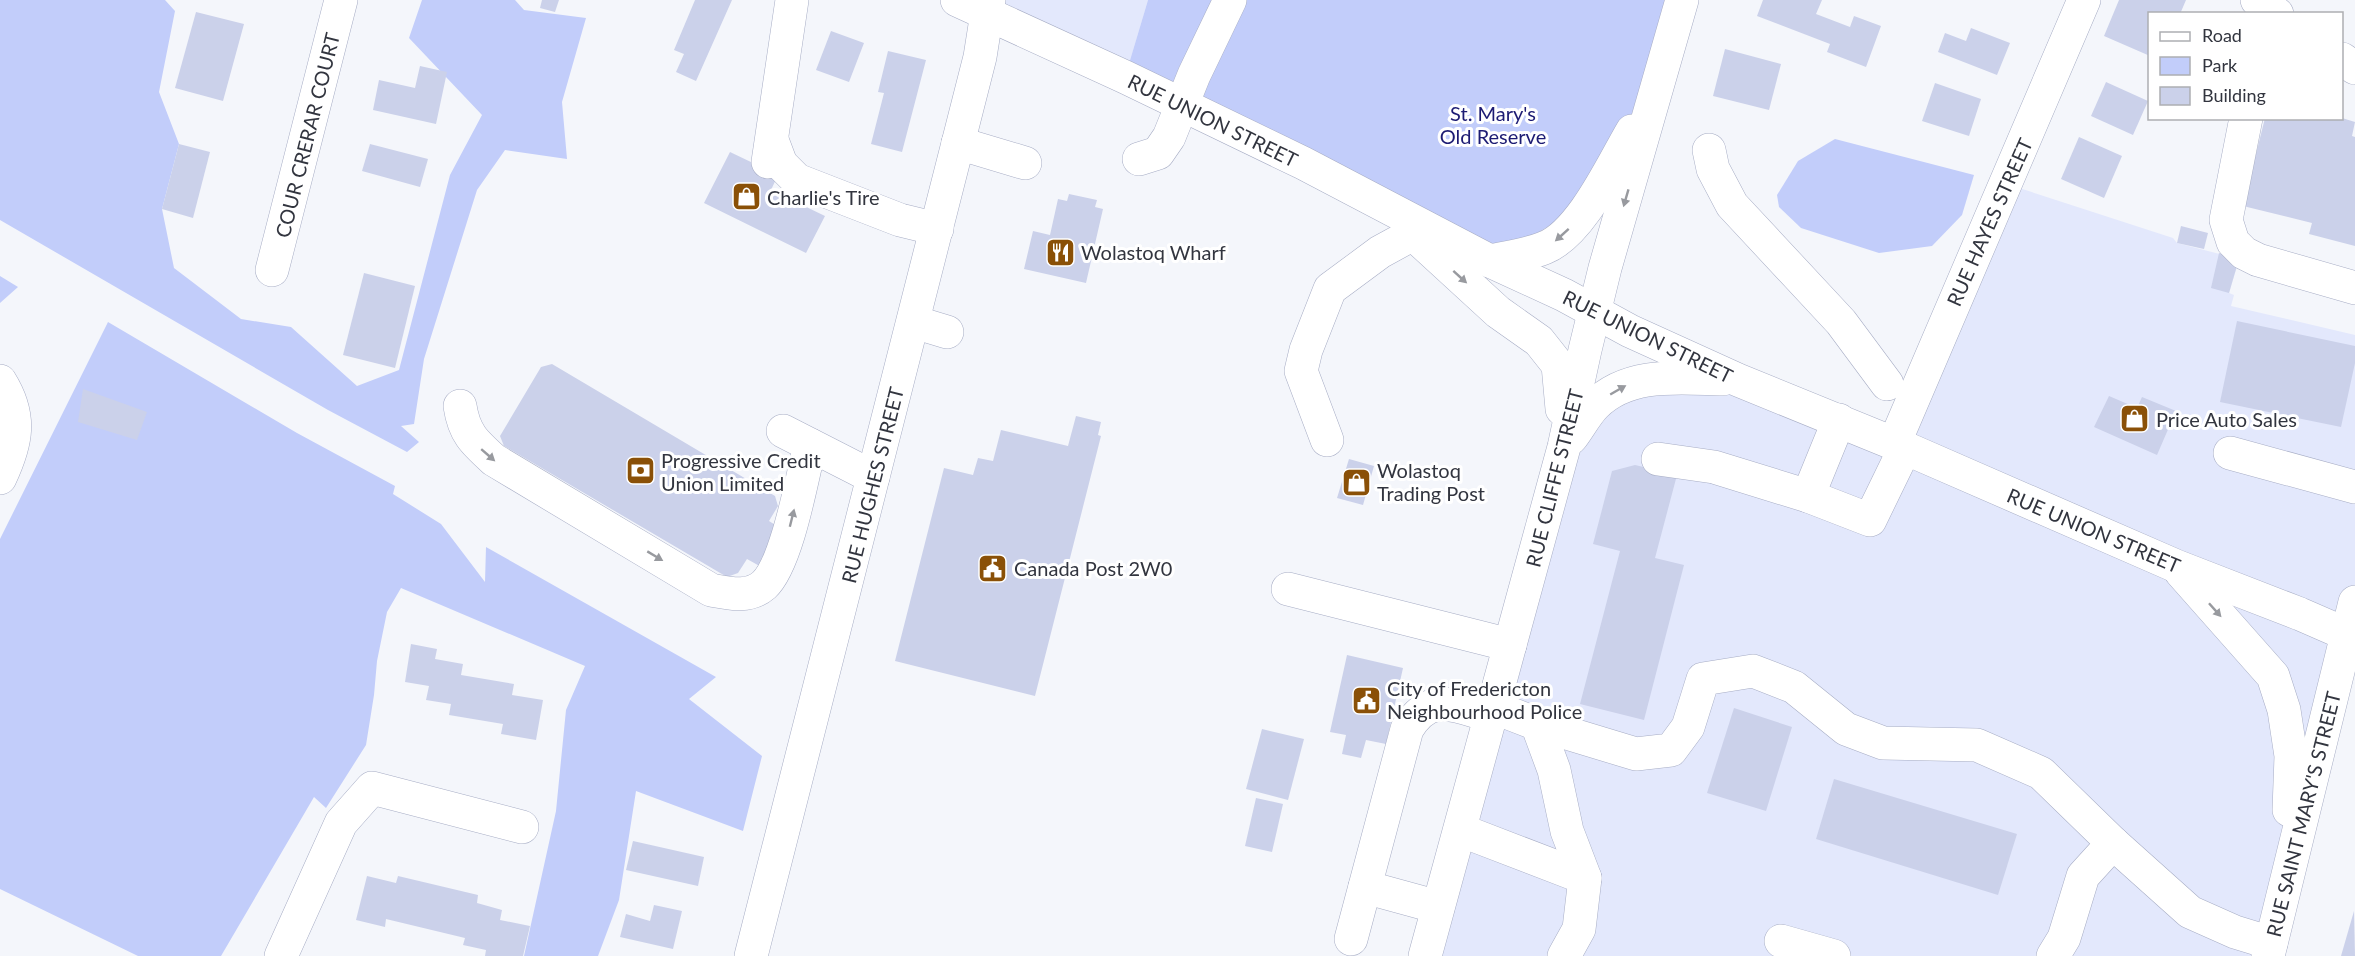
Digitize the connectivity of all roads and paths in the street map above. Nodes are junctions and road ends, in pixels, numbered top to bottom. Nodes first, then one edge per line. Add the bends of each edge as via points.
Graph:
1 (341, 0) edge
2 (792, 0) edge
3 (957, 0) edge
4 (1230, 0) edge
5 (1682, 0) edge
6 (2084, 0) edge
7 (2257, 0) edge
8 (988, 7) edge
9 (2274, 12) edge
10 (1660, 80) junction
11 (1182, 105) junction
12 (2246, 120) edge
13 (958, 143) junction
14 (1709, 150) dead end
15 (1139, 159) dead end
16 (1025, 163) dead end
17 (1387, 208) junction
18 (937, 229) junction
19 (1413, 234) junction
20 (1490, 261) junction
21 (272, 270) dead end
22 (2355, 288) edge
23 (1594, 313) junction
24 (914, 322) junction
25 (947, 332) dead end
26 (1737, 380) junction
27 (0, 381) edge
28 (1887, 384) dead end
29 (460, 406) dead end
30 (1839, 420) junction
31 (1327, 440) dead end
32 (1900, 446) junction
33 (1564, 447) junction
34 (2230, 453) dead end
35 (1658, 459) dead end
36 (873, 477) junction
37 (0, 478) edge
38 (2355, 487) edge
39 (1808, 496) junction
40 (2176, 566) junction
41 (1288, 590) dead end
42 (2355, 602) edge
43 (2351, 637) edge
44 (1510, 645) junction
45 (1492, 712) junction
46 (1537, 724) junction
47 (522, 826) dead end
48 (1460, 830) junction
49 (2113, 843) junction
50 (2287, 870) junction
51 (1585, 878) junction
52 (1365, 887) junction
53 (1438, 908) junction
54 (1351, 939) dead end
55 (1781, 941) dead end
56 (2269, 949) edge
57 (281, 956) edge
58 (751, 956) edge
59 (1425, 956) edge
60 (1564, 956) edge
61 (1834, 956) edge
62 (2052, 956) edge

1 - 21 main road, COUR CRERAR COURT
2 - 18 main road via 769,155 797,180 900,220
3 - 8 main road, RUE UNION STREET
4 - 11 main road
5 - 10 main road, RUE CLIFFE STREET
6 - 32 main road, RUE HAYES STREET via 1912,399
7 - 9 main road
8 - 11 main road, RUE UNION STREET
8 - 13 main road, RUE HUGHES STREET
10 -> 20 main road via 1593,200 1562,237 1544,248
10 -> 23 main road, RUE CLIFFE STREET
11 - 15 main road via 1158,153
11 - 17 main road, RUE UNION STREET
12 - 22 main road via 2226,220 2233,242 2258,260
13 - 16 main road
13 - 18 main road, RUE HUGHES STREET
14 - 28 main road via 1713,169 1732,205 1841,322
17 - 19 main road
17 - 20 main road, RUE UNION STREET
18 - 24 main road, RUE HUGHES STREET
19 - 31 main road via 1380,252 1330,289 1301,371
19 -> 33 main road via 1498,312 1539,341 1558,365
20 - 23 main road, RUE UNION STREET
23 - 26 main road, RUE UNION STREET
23 - 33 main road, RUE CLIFFE STREET
24 - 25 main road
24 - 36 main road, RUE HUGHES STREET
26 - 30 main road, RUE UNION STREET
33 -> 26 main road via 1596,404 1624,386 1656,378
27 - 37 main road via 16,420 14,440
29 -> 36 main road via 463,424 474,442 494,460 711,590 737,595 764,585 782,558 797,438
30 - 32 main road, RUE UNION STREET
30 - 39 main road
32 - 39 main road, RUE HAYES STREET via 1870,520
32 - 40 main road, RUE UNION STREET
33 - 44 main road, RUE CLIFFE STREET
34 - 38 main road
35 - 39 main road via 1714,467
36 - 58 main road, RUE HUGHES STREET
40 - 43 main road, RUE UNION STREET
40 -> 50 main road via 2273,676 2284,710 2291,756
41 - 44 main road
42 - 43 main road, RUE SAINT MARY'S STREET
43 - 50 main road, RUE SAINT MARY'S STREET
44 - 45 main road, RUE CLIFFE STREET
45 - 46 main road
45 - 48 main road, RUE CLIFFE STREET
45 - 52 main road via 1439,704 1425,707 1414,717 1407,729
46 - 49 main road via 1636,753 1671,750 1688,727 1703,679 1753,671 1794,687 1846,729 1883,743 1977,745 2041,773
46 - 51 main road via 1554,770 1567,831
47 - 57 main road via 372,788 341,824
48 - 51 main road
48 - 53 main road, RUE CLIFFE STREET
49 - 56 main road via 2190,912
49 - 62 main road via 2083,876 2064,938
50 - 56 main road, RUE SAINT MARY'S STREET
51 - 60 main road via 1579,929
52 - 53 main road
52 - 54 main road
53 - 59 main road, RUE CLIFFE STREET
55 - 61 main road

